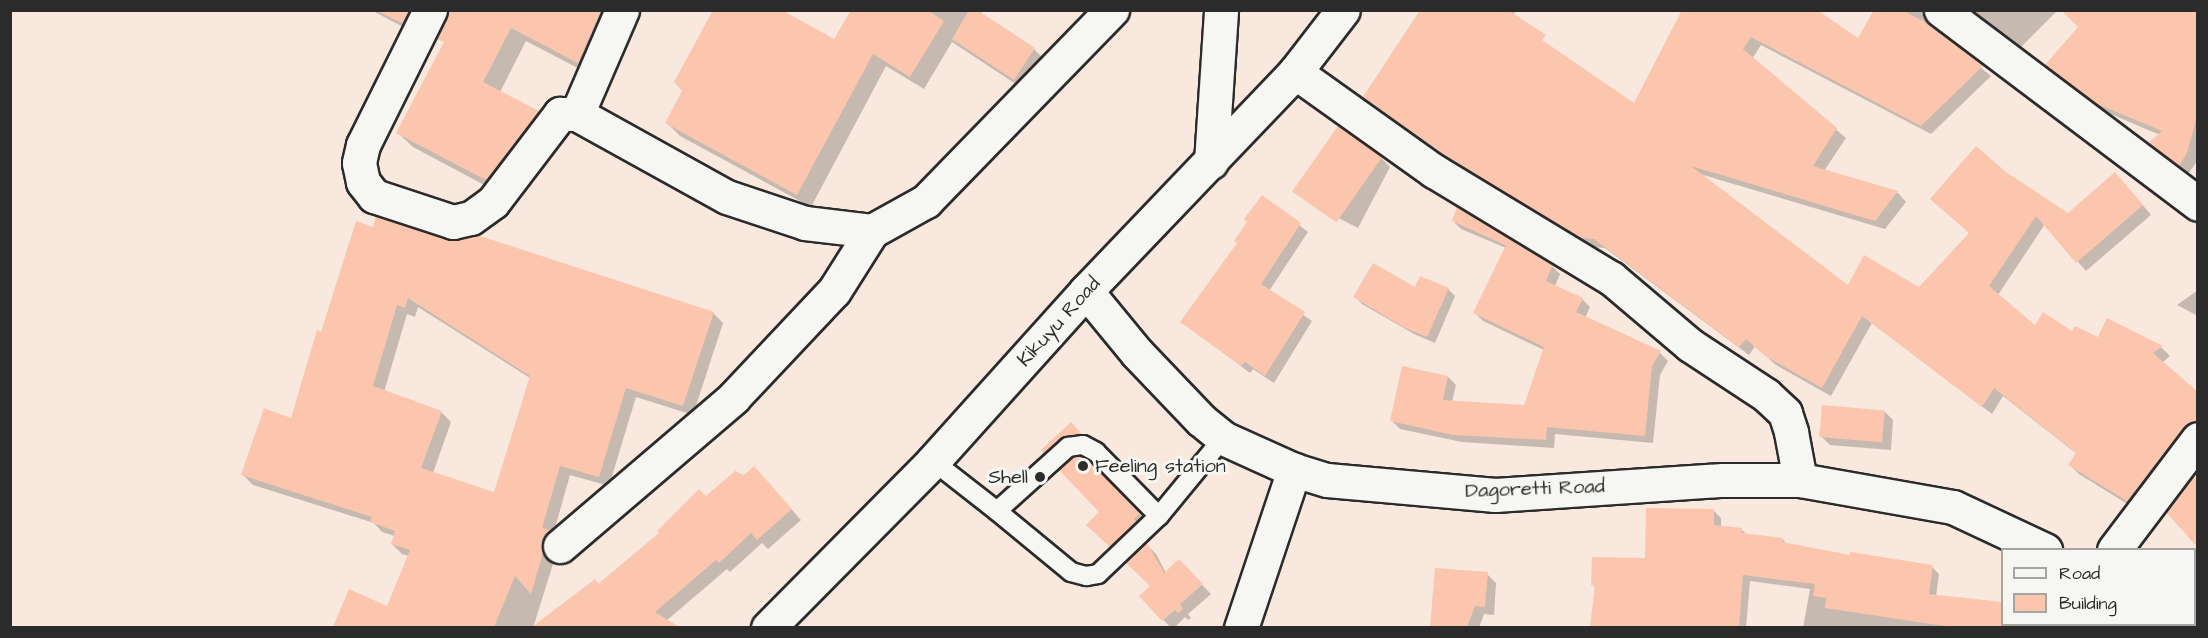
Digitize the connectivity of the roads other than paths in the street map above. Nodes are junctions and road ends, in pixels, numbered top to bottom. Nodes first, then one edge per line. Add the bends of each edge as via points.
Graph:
1 (430, 10) edge
2 (622, 10) edge
3 (1112, 10) edge
4 (1221, 10) edge
5 (1343, 10) edge
6 (1941, 10) edge
7 (1294, 72) junction
8 (577, 114) junction
9 (1210, 162) junction
10 (2198, 204) edge
11 (872, 231) junction
12 (1086, 291) junction
13 (1223, 438) junction
14 (2198, 439) edge
15 (933, 461) junction
16 (1294, 470) junction
17 (1800, 480) junction
18 (997, 511) junction
19 (1159, 516) junction
20 (560, 546) dead end
21 (2043, 548) edge
22 (2115, 548) edge
23 (768, 627) edge
24 (1241, 627) edge

1 - 8 street via 363,145 359,163 363,182 374,196 453,222 471,218 493,202 560,114
2 - 8 street
3 - 11 street via 926,201
4 - 9 street
5 - 7 street, Kikuyu Road
6 - 10 street
7 - 9 street, Kikuyu Road
7 - 17 street via 1434,171 1611,278 1690,345 1766,395 1785,413
8 - 11 street via 727,197 804,223
9 - 12 street, Kikuyu Road
11 - 20 street via 834,291 733,398
12 - 13 street, Dagoretti Road via 1137,353
12 - 15 street, Kikuyu Road
13 - 16 street, Dagoretti Road
13 - 19 lane
14 - 22 street
15 - 18 lane
15 - 23 street, Kikuyu Road
16 - 17 street, Dagoretti Road via 1327,480 1495,495 1723,480
16 - 24 street
17 - 21 street, Dagoretti Road via 1953,507
18 - 19 lane via 1071,572 1086,576 1098,574
18 - 19 lane via 1068,447 1083,445 1096,452

